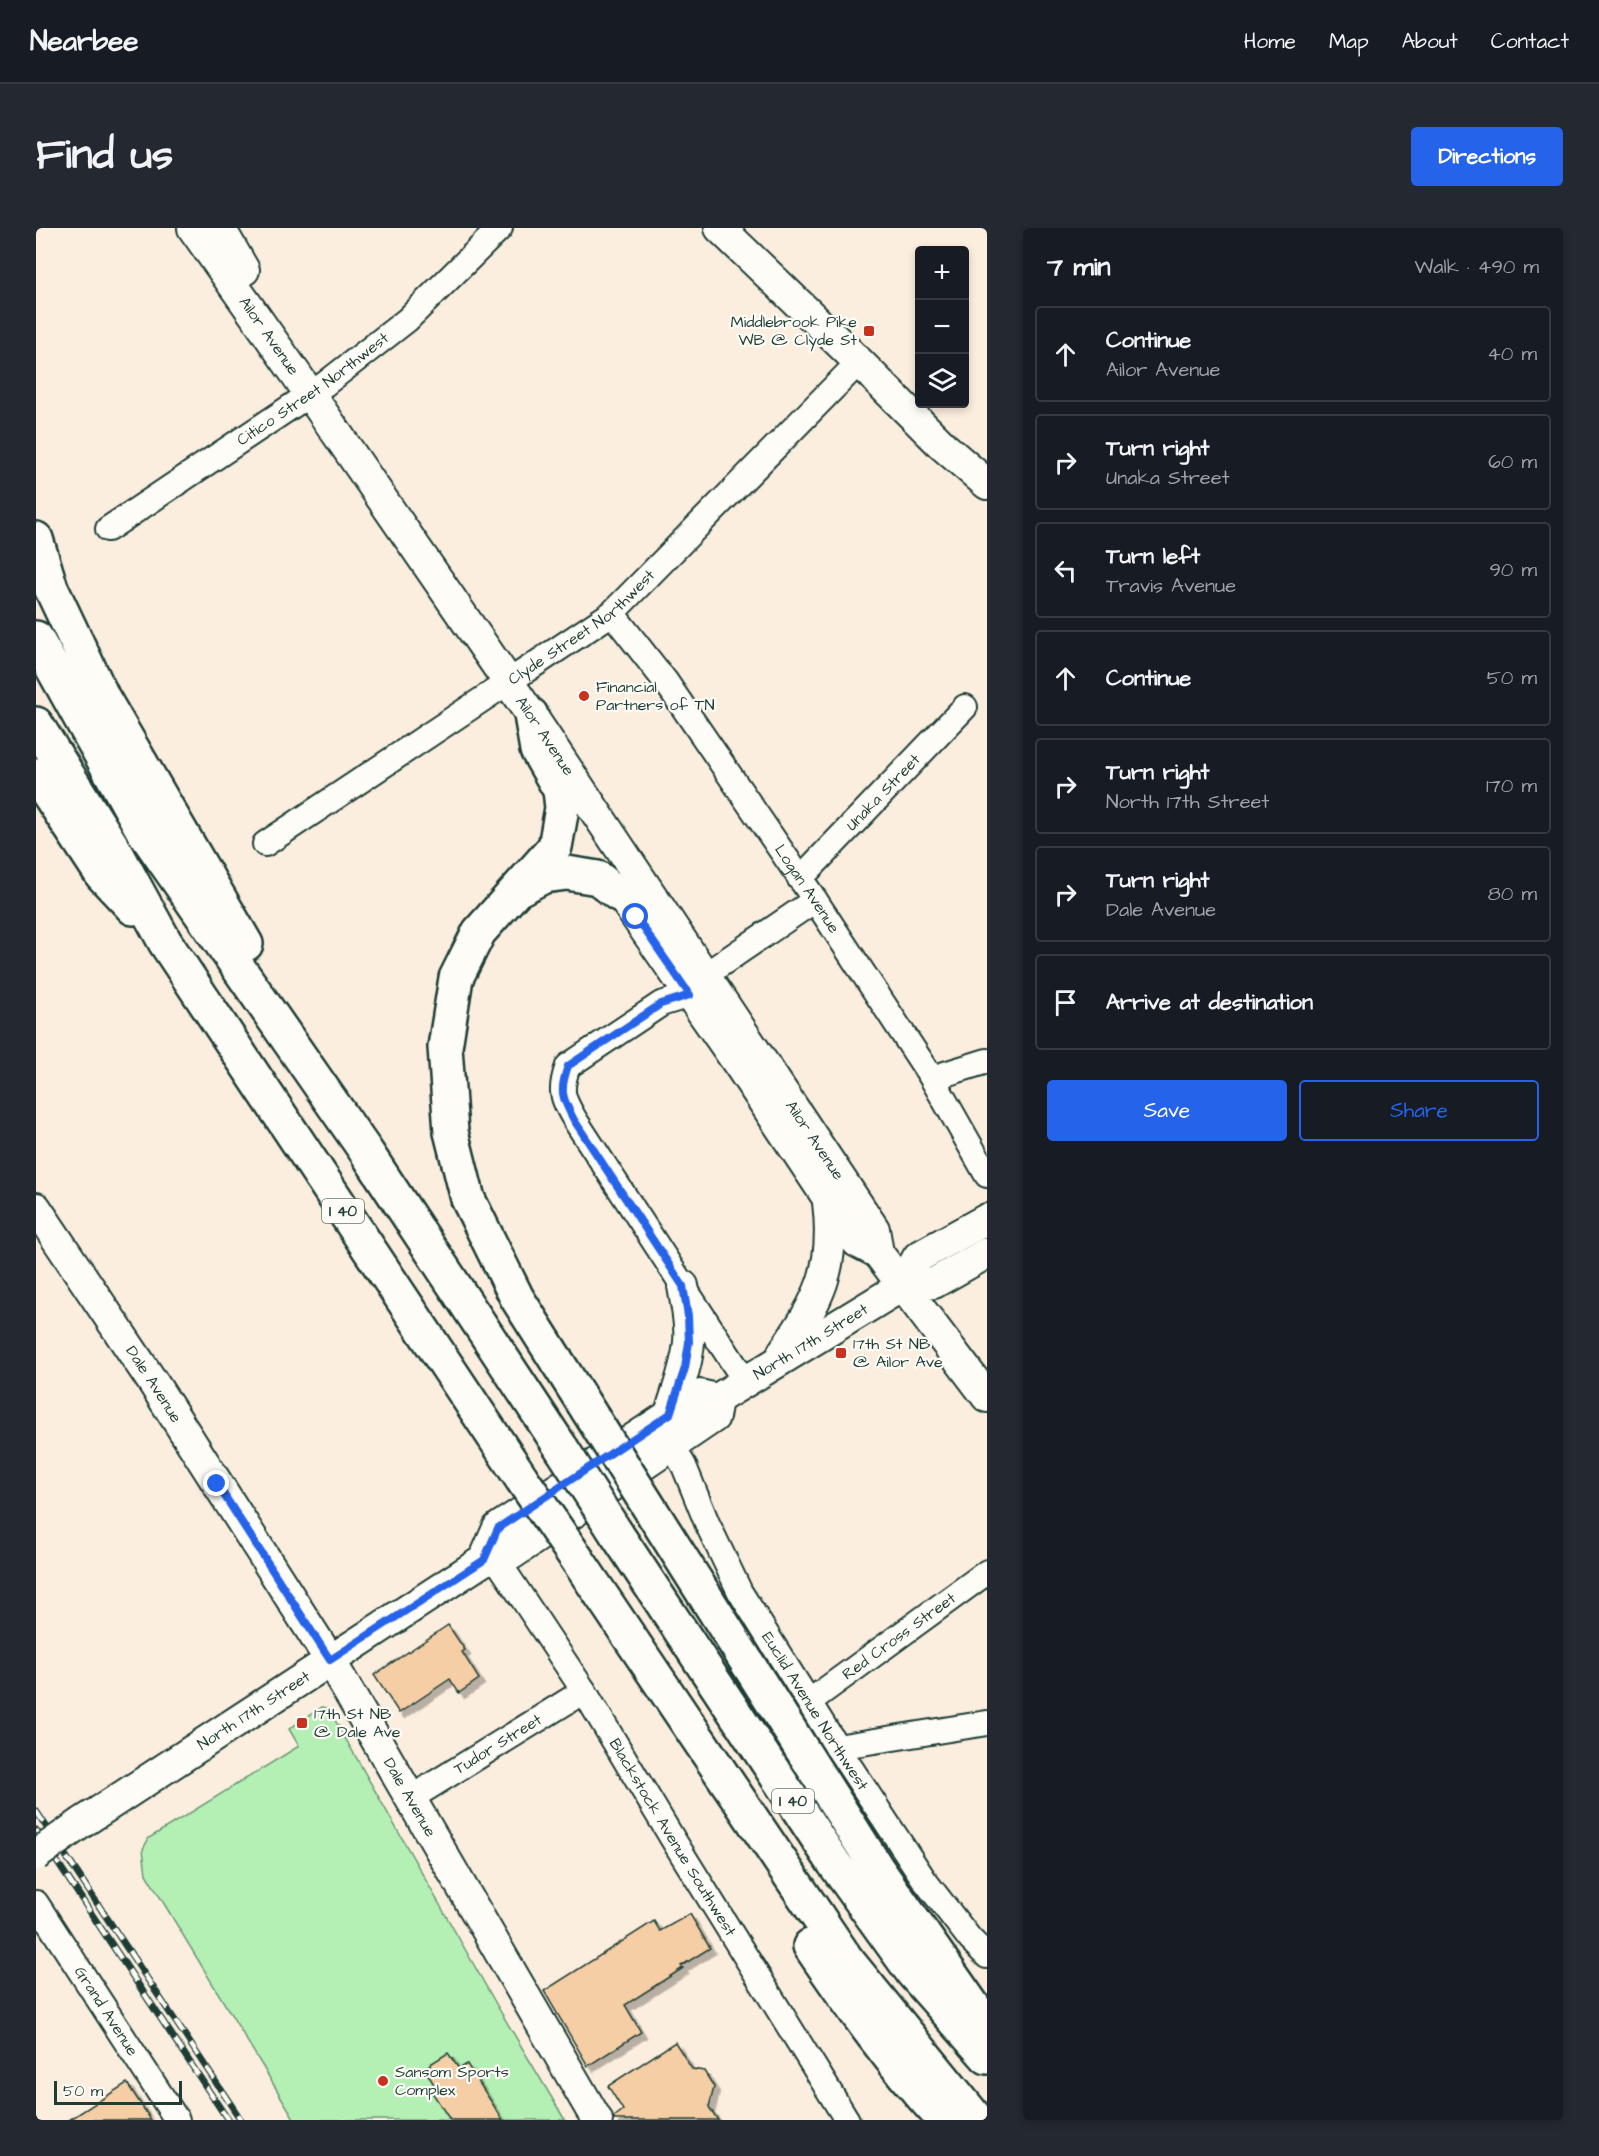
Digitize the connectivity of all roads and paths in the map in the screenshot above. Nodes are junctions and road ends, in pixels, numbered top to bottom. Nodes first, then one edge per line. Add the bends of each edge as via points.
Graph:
1 (193, 228) edge
2 (220, 228) edge
3 (500, 228) edge
4 (720, 228) edge
5 (859, 362) junction
6 (304, 386) junction
7 (943, 446) junction
8 (987, 456) edge
9 (987, 484) edge
10 (108, 529) dead end
11 (36, 539) edge
12 (612, 613) junction
13 (36, 638) edge
14 (507, 683) junction
15 (965, 707) dead end
16 (531, 715) junction
17 (36, 724) edge
18 (36, 775) edge
19 (265, 844) dead end
20 (800, 879) junction
21 (514, 892) junction
22 (618, 894) joint
23 (814, 900) junction
24 (165, 942) junction
25 (698, 985) junction
26 (987, 1061) edge
27 (932, 1078) junction
28 (367, 1153) junction
29 (987, 1175) edge
30 (828, 1199) junction
31 (36, 1208) edge
32 (987, 1219) edge
33 (878, 1252) junction
34 (987, 1253) edge
35 (683, 1286) junction
36 (902, 1286) junction
37 (776, 1362) junction
38 (745, 1381) junction
39 (987, 1397) edge
40 (717, 1399) junction
41 (670, 1414) junction
42 (672, 1446) junction
43 (489, 1558) junction
44 (987, 1572) edge
45 (330, 1660) junction
46 (653, 1671) junction
47 (584, 1691) junction
48 (810, 1701) junction
49 (987, 1723) edge
50 (837, 1747) junction
51 (411, 1798) junction
52 (36, 1855) edge
53 (36, 1903) edge
54 (987, 1956) edge
55 (866, 1986) junction
56 (987, 2026) edge
57 (987, 2056) edge
58 (177, 2120) edge
59 (597, 2120) edge
60 (847, 2120) edge
61 (944, 2120) edge
62 (961, 2120) edge
63 (977, 2120) edge

1 - 6 main road, Ailor Avenue
2 - 6 main road via 284,338
3 - 6 street, Citico Street Northwest via 407,320
4 - 5 main road
5 - 7 main road
5 - 12 street, Clyde Street Northwest
6 - 10 street, Citico Street Northwest
6 - 14 main road, Ailor Avenue
7 - 8 main road
7 - 9 main road
11 - 28 highway via 51,588 103,698
12 - 14 street, Clyde Street Northwest
12 - 20 street, Logan Avenue via 666,682
13 - 28 highway, I 40 via 142,829
14 - 16 main road, Ailor Avenue
14 - 19 street, Clyde Street Northwest
15 - 20 street, Unaka Street
16 - 21 highway via 537,750 560,790 562,808 555,847
16 - 25 main road, Ailor Avenue
17 - 24 highway, I 40 via 117,854
18 - 24 highway via 102,875
20 - 23 street, Logan Avenue
21 - 22 highway via 544,876 567,873 598,878
21 - 56 highway, bridge via 479,932 456,978 445,1047 451,1132 468,1198 517,1298 878,1870
22 - 25 main road, Ailor Avenue
23 - 25 street
23 - 27 street, Logan Avenue
24 - 46 highway, I 40, bridge
25 - 30 main road, Ailor Avenue
25 - 33 main road, Ailor Avenue via 874,1229
25 - 35 street via 661,1004 568,1066 562,1083 563,1099 574,1120
26 - 27 street
27 - 29 street, Logan Avenue
28 - 57 highway, I 40, bridge via 834,1863 913,1973
30 - 33 main road, Ailor Avenue via 856,1242
30 - 37 main road via 832,1232 825,1277 807,1318
31 - 45 main road, Dale Avenue
32 - 36 main road via 918,1257
33 - 36 main road, Ailor Avenue
34 - 36 main road, North 17th Street via 934,1283
35 - 38 street
35 - 41 main road via 689,1342
36 - 37 main road, North 17th Street
36 - 39 main road, Ailor Avenue
37 - 38 main road, North 17th Street
38 - 40 main road, North 17th Street
40 - 41 main road, North 17th Street via 700,1395
40 - 42 main road, North 17th Street via 714,1418
41 - 43 main road, North 17th Street via 498,1528
42 - 43 main road, North 17th Street via 512,1554
42 - 48 street, Euclid Avenue Northwest via 740,1592
43 - 45 main road, North 17th Street
43 - 47 street, Blackstock Avenue Southwest
44 - 48 street, Red Cross Street
45 - 51 main road, Dale Avenue
45 - 52 main road, North 17th Street, bridge
46 - 55 highway, I 40
46 - 61 highway via 789,1916 851,2007
47 - 51 street, Tudor Street
47 - 60 street, Blackstock Avenue Southwest
48 - 50 street, Euclid Avenue Northwest
49 - 50 street
50 - 54 street, Euclid Avenue Northwest via 925,1881
51 - 59 main road, Dale Avenue
53 - 58 street, Grand Avenue
55 - 62 highway via 920,2070
55 - 63 highway, I 40

